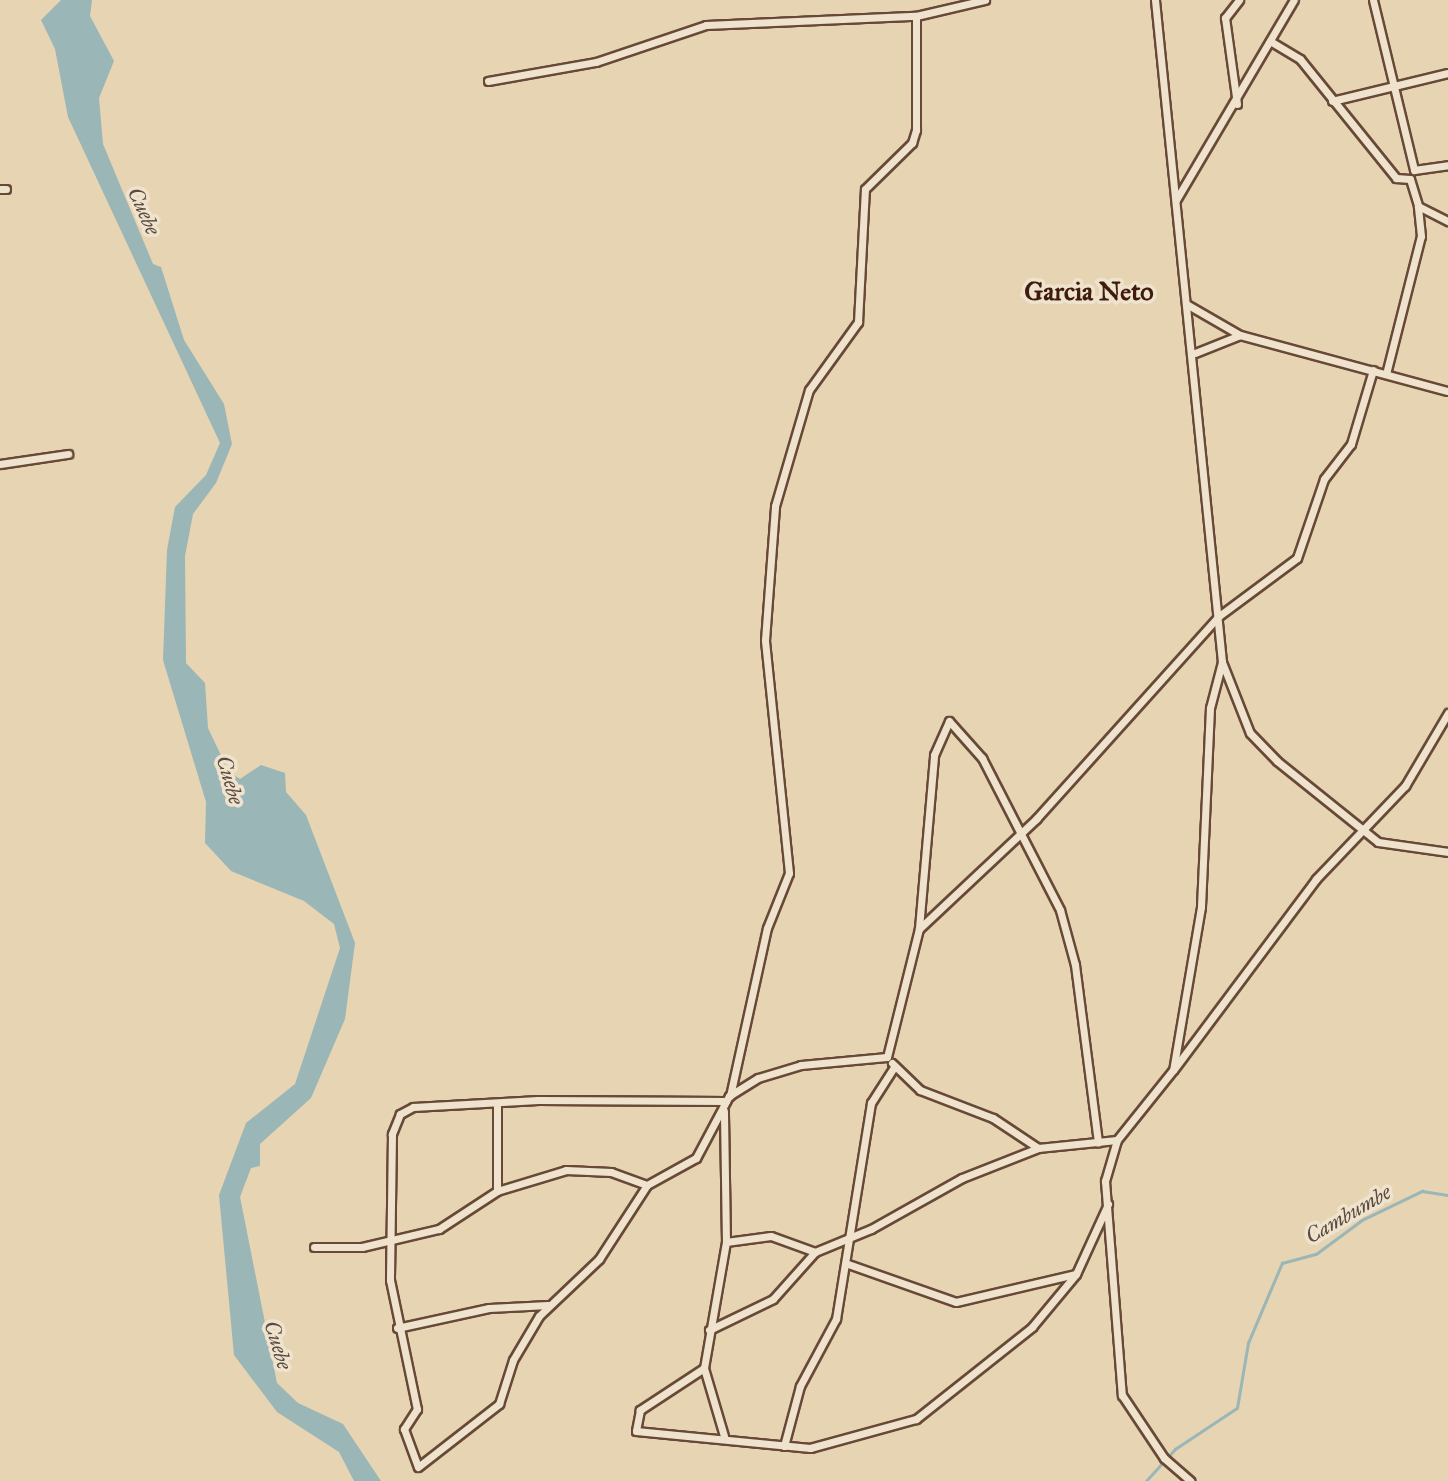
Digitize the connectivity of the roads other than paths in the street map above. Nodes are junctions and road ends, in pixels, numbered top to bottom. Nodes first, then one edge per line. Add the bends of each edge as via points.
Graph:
1 (985, 0) edge
2 (1155, 0) edge
3 (1239, 0) edge
4 (1294, 0) edge
5 (1373, 0) edge
6 (916, 16) junction
7 (1270, 41) junction
8 (1448, 73) edge
9 (488, 81) dead end
10 (1394, 87) junction
11 (1332, 101) junction
12 (1237, 104) junction
13 (1448, 165) edge
14 (1414, 170) junction
15 (1410, 179) junction
16 (1176, 201) junction
17 (1418, 206) junction
18 (1448, 222) edge
19 (1187, 305) junction
20 (1240, 335) junction
21 (1195, 353) junction
22 (1373, 370) junction
23 (1386, 374) junction
24 (1448, 391) edge
25 (68, 454) dead end
26 (0, 464) edge
27 (1219, 616) junction
28 (1222, 662) junction
29 (1448, 713) edge
30 (1362, 825) junction
31 (1021, 834) junction
32 (1448, 852) edge
33 (919, 929) junction
34 (887, 1057) junction
35 (894, 1067) junction
36 (1173, 1070) junction
37 (728, 1099) junction
38 (497, 1107) junction
39 (724, 1111) junction
40 (1117, 1140) junction
41 (1098, 1143) junction
42 (1038, 1148) junction
43 (647, 1185) junction
44 (497, 1191) junction
45 (1108, 1204) junction
46 (394, 1235) junction
47 (852, 1237) junction
48 (726, 1242) junction
49 (314, 1247) dead end
50 (815, 1252) junction
51 (848, 1264) junction
52 (1076, 1274) junction
53 (548, 1305) junction
54 (397, 1328) junction
55 (709, 1330) junction
56 (704, 1368) junction
57 (716, 1422) junction
58 (706, 1436) junction
59 (724, 1436) junction
60 (785, 1446) junction
61 (1190, 1481) edge

1 - 6 street
2 - 16 street
3 - 12 street via 1225,18
4 - 7 street
5 - 10 street
6 - 9 street via 706,25 596,62
6 - 37 street via 916,130 912,143 865,189 858,322 809,390 775,506 765,640 789,873 765,936
7 - 11 street via 1300,59
7 - 12 street
8 - 10 street
10 - 11 street
10 - 14 street
11 - 15 street via 1396,178
12 - 16 street
13 - 14 street
14 - 15 street
15 - 17 street
16 - 19 street
17 - 18 street
17 - 23 street via 1421,236
19 - 20 street
19 - 21 street
20 - 21 street
20 - 22 street
21 - 27 street
22 - 23 street
22 - 27 street via 1351,444 1324,479 1303,549
23 - 24 street
25 - 26 street
27 - 28 street
27 - 31 street
28 - 30 street via 1234,702 1262,748
28 - 36 street via 1210,709 1202,894
29 - 30 street via 1405,786
30 - 32 street via 1388,846
30 - 36 street
31 - 33 street
31 - 33 street via 982,758 947,721 934,755
31 - 41 street via 1060,910 1076,965
33 - 34 street
34 - 35 street
34 - 37 street via 801,1065 758,1079
35 - 42 street via 920,1090 993,1118
35 - 47 street via 871,1103
36 - 40 street
37 - 38 street via 538,1100
37 - 39 street
38 - 44 street
38 - 46 street via 413,1107 400,1114 392,1134
39 - 43 street via 696,1158
39 - 48 street
40 - 41 street
40 - 45 street via 1107,1167
41 - 42 street
42 - 47 street via 937,1189
43 - 44 street via 585,1168
43 - 53 street via 599,1259
44 - 46 street via 439,1229
45 - 52 street
45 - 61 street via 1122,1395 1164,1458
46 - 49 street via 362,1247
46 - 54 street via 390,1280
47 - 50 street
47 - 51 street
48 - 50 street via 771,1236
48 - 55 street
50 - 55 street via 773,1299
51 - 52 street via 956,1302
51 - 60 street via 836,1319 800,1386
52 - 60 street via 1013,1345 916,1419 810,1448
53 - 54 street via 489,1308
53 - 54 street via 513,1360 499,1404 422,1467 404,1429 418,1411
55 - 56 street
56 - 57 street
56 - 58 street via 640,1410 635,1428
57 - 58 street
57 - 59 street
58 - 59 street
59 - 60 street

